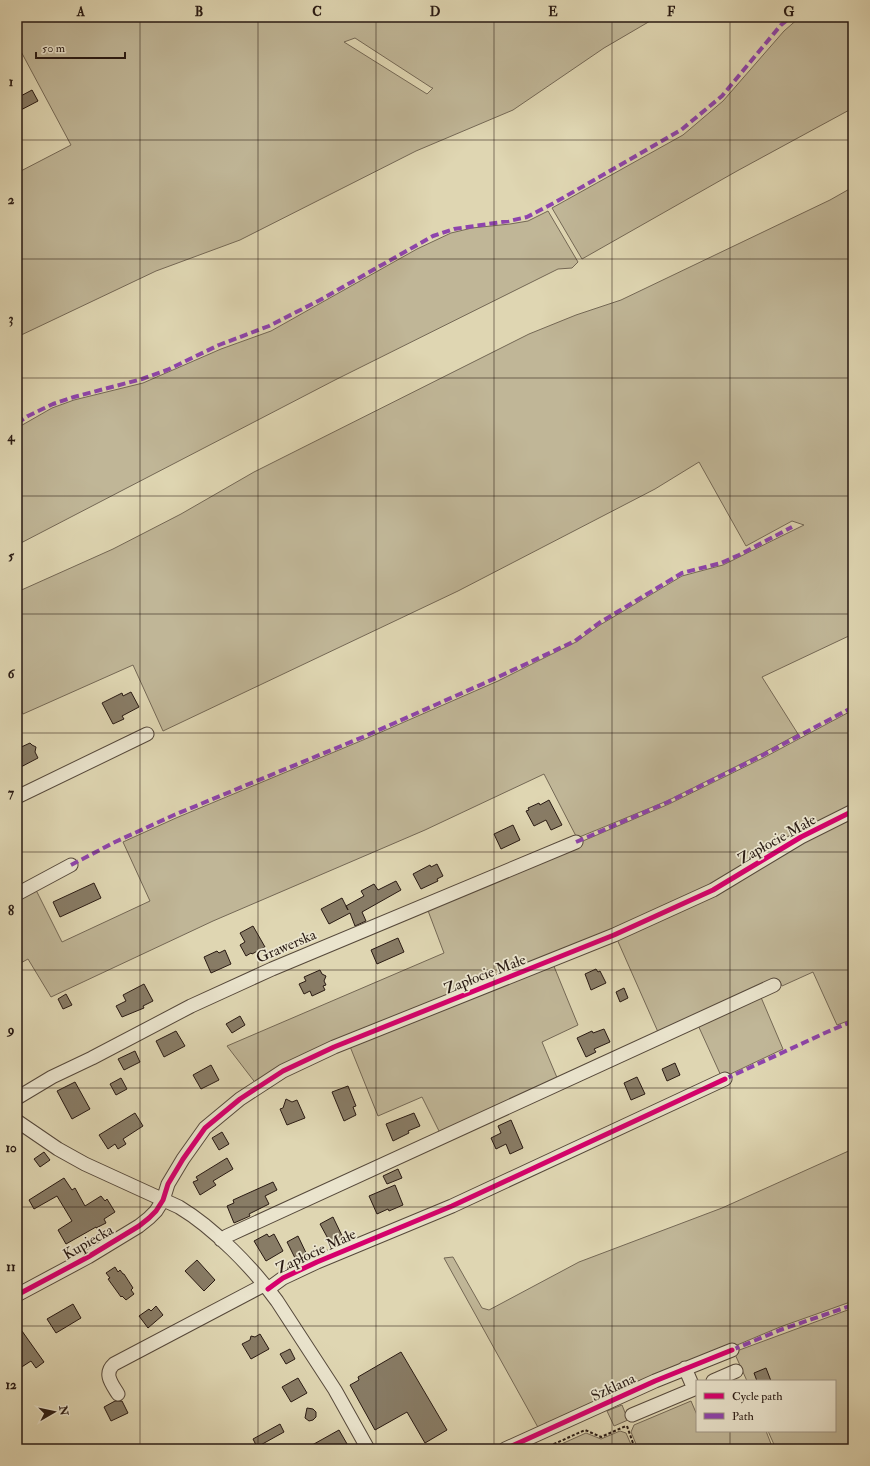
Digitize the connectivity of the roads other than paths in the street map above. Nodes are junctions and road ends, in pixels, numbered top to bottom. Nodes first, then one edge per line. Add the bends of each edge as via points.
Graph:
1 (147, 734) dead end
2 (17, 797) edge
3 (853, 811) edge
4 (576, 842) dead end
5 (70, 865) dead end
6 (17, 894) edge
7 (774, 985) dead end
8 (725, 1079) dead end
9 (17, 1098) edge
10 (17, 1121) edge
11 (163, 1200) junction
12 (221, 1240) junction
13 (266, 1287) junction
14 (17, 1295) edge
15 (732, 1350) dead end
16 (685, 1368) junction
17 (736, 1371) dead end
18 (715, 1380) edge
19 (696, 1391) edge
20 (118, 1394) dead end
21 (629, 1421) road end
22 (368, 1449) edge
23 (506, 1449) edge

1 - 2 street
3 - 11 street, Zapłocie Małe via 801,837 713,890 614,935 334,1047 283,1070 240,1099 205,1128 168,1184
4 - 9 street, Grawerska via 265,972 191,1006 52,1077
5 - 6 street
7 - 12 street
8 - 13 street, Zapłocie Małe via 452,1206 310,1265
10 - 11 street, Zapłocie Małe via 85,1164
11 - 12 street, Zapłocie Małe via 188,1212
11 - 14 street, Kupiecka via 156,1211 139,1226
12 - 13 street, Zapłocie Małe
13 - 20 street via 114,1364 108,1375
13 - 22 street, Zapłocie Małe via 334,1390
15 - 16 street, Szklana
16 - 19 street
16 - 23 street, Szklana
17 - 18 street
19 - 21 street

